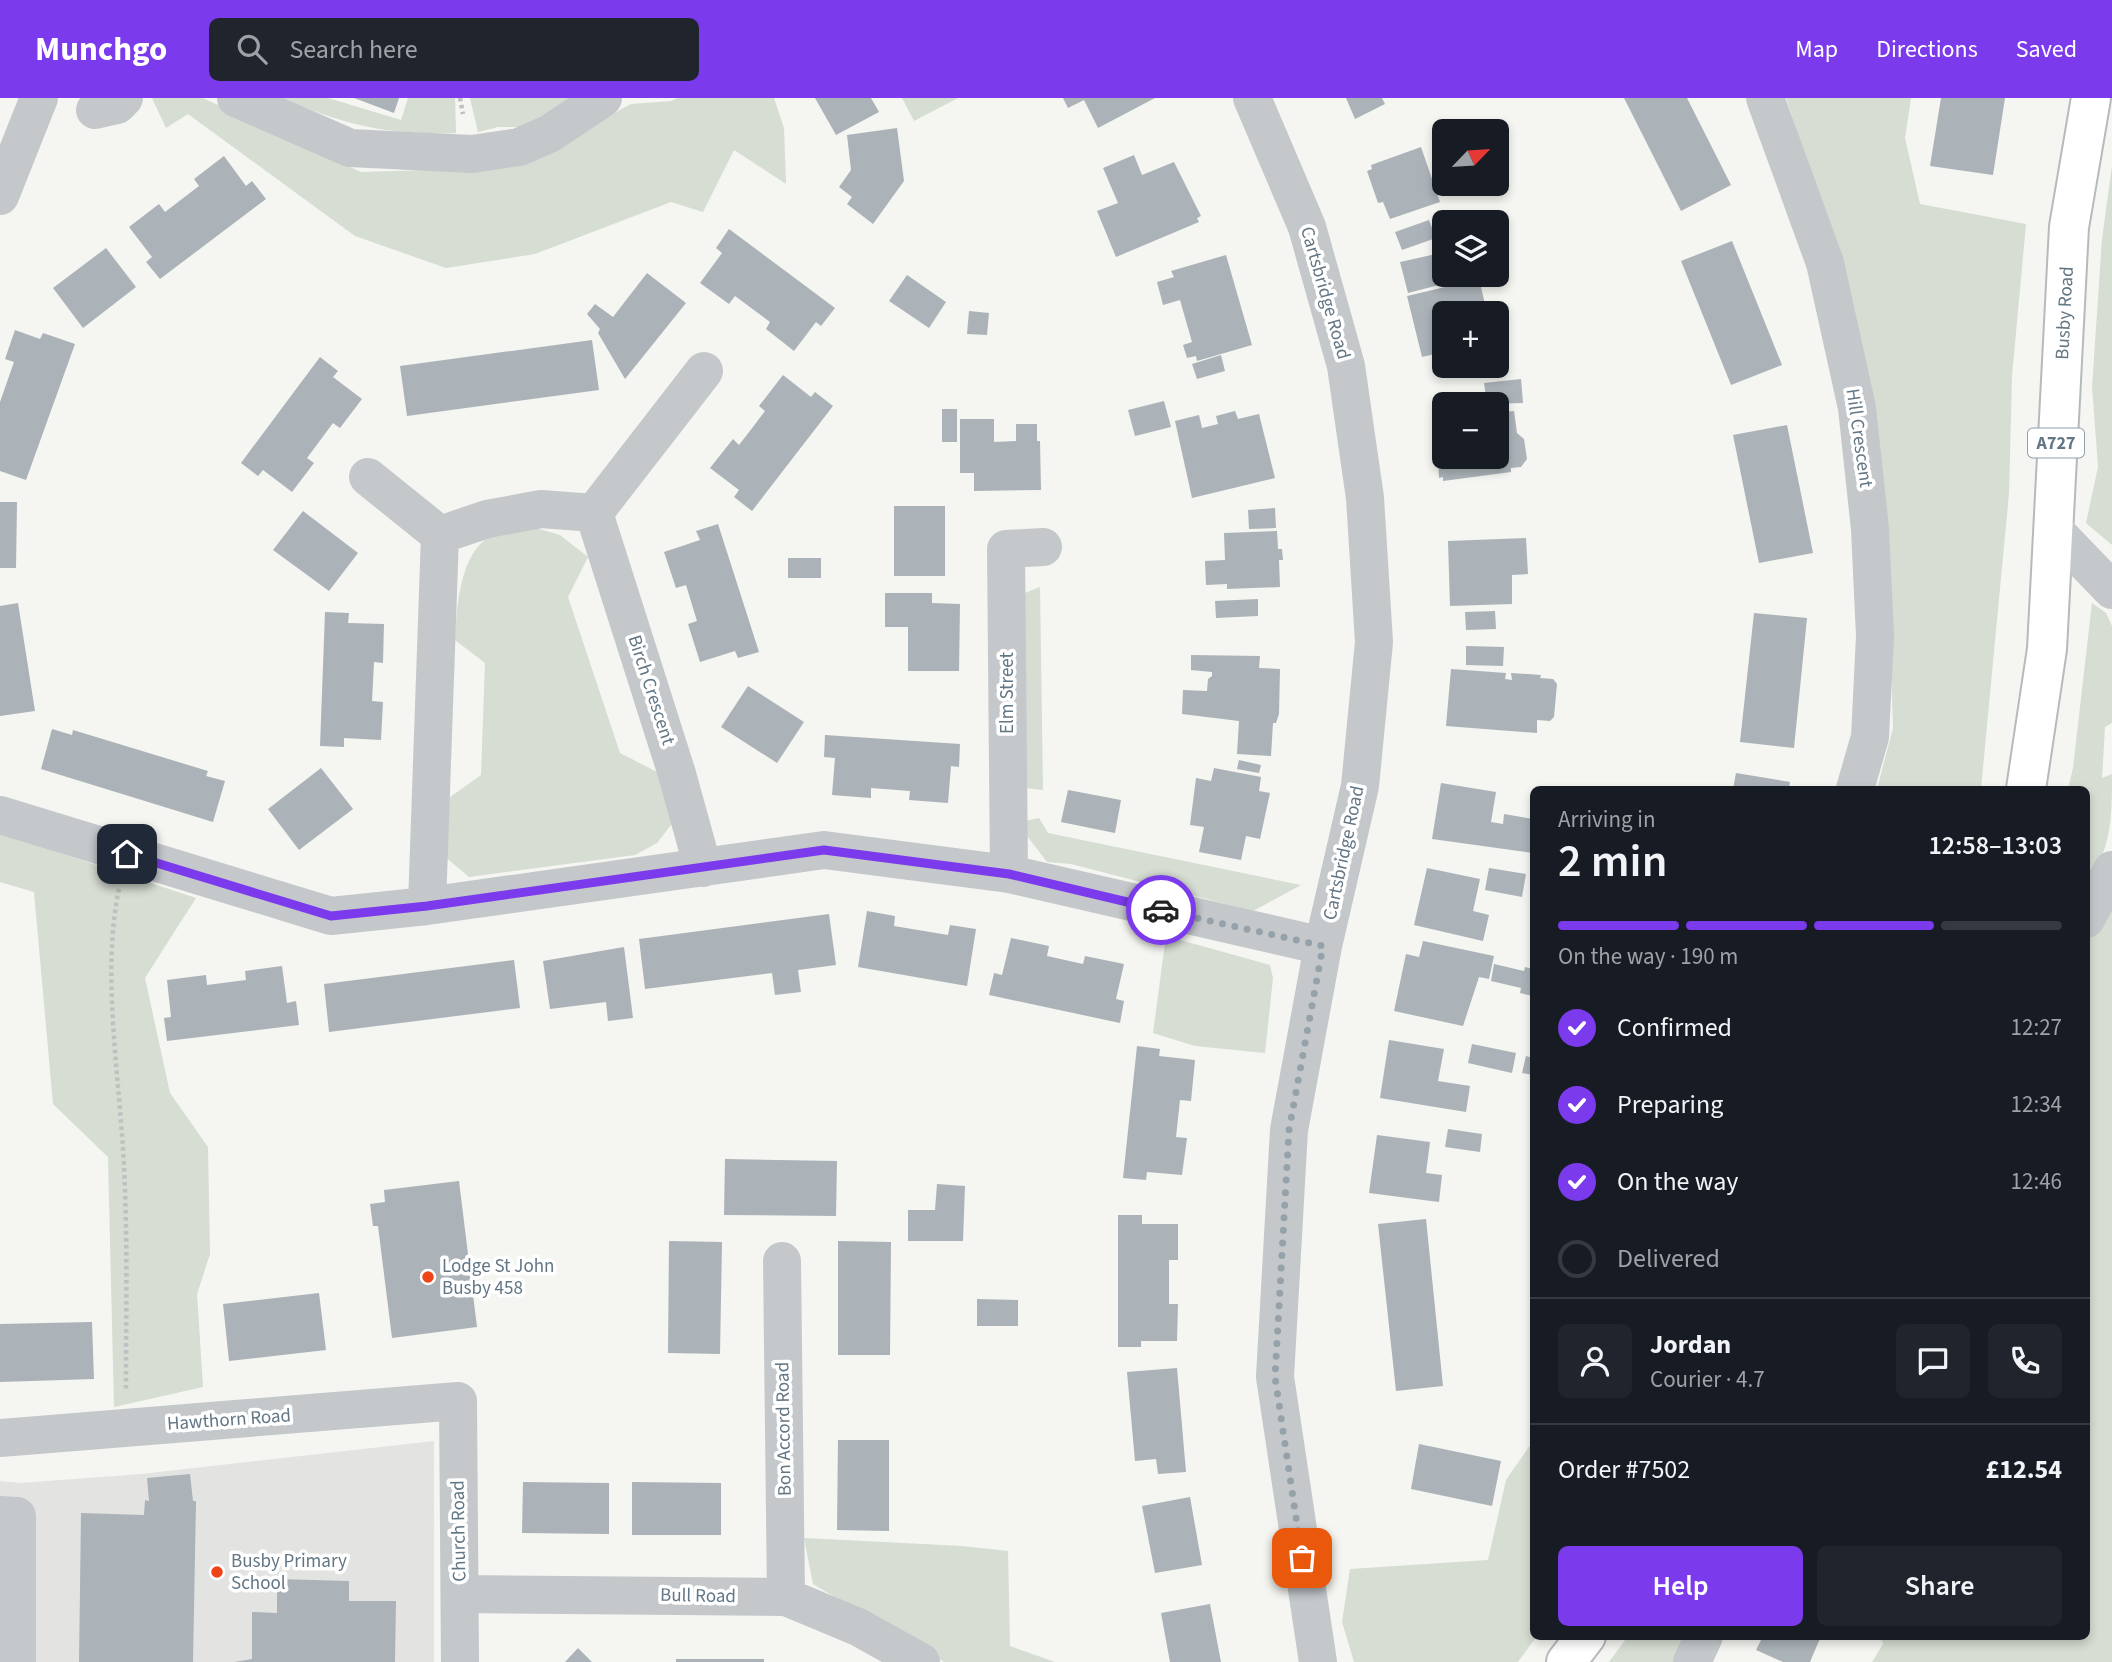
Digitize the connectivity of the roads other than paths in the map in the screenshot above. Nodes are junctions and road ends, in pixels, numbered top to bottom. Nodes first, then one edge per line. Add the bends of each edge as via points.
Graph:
1 (39, 98) edge
2 (236, 98) edge
3 (603, 98) edge
4 (1252, 98) edge
5 (1765, 98) edge
6 (2091, 98) edge
7 (0, 196) edge
8 (704, 371) dead end
9 (368, 477) dead end
10 (594, 513) junction
11 (2054, 530) junction
12 (440, 535) junction
13 (1043, 547) dead end
14 (2112, 590) edge
15 (1856, 786) edge
16 (2026, 786) edge
17 (0, 816) edge
18 (703, 868) junction
19 (2112, 870) edge
20 (1009, 874) junction
21 (427, 906) junction
22 (2090, 911) edge
23 (1323, 946) junction
24 (782, 1261) dead end
25 (458, 1401) joint
26 (0, 1438) edge
27 (0, 1515) edge
28 (460, 1594) junction
29 (786, 1597) junction
30 (1583, 1640) edge
31 (1702, 1640) edge
32 (16, 1662) edge
33 (460, 1662) edge
34 (921, 1662) edge
35 (1318, 1662) edge
36 (1566, 1662) edge
37 (1692, 1662) edge

1 - 7 street
2 - 3 street via 350,148 472,153 519,147 540,139
4 - 23 street, Cartsbridge Road via 1307,227 1346,366 1365,498 1374,642 1360,786
5 - 15 street, Hill Crescent via 1825,263 1857,408 1875,636 1870,737
6 - 11 main road, Busby Road / A727 via 2069,227
8 - 10 street
9 - 12 street
10 - 12 street via 541,509 487,519
10 - 18 street, Birch Crescent
11 - 14 street
11 - 16 main road, Busby Road / A727 via 2047,649
12 - 21 street
13 - 20 street, Elm Street via 1006,549
17 - 21 street via 331,916
18 - 20 street via 824,850
18 - 21 street
19 - 22 street
20 - 23 street
23 - 35 street, Cartsbridge Road via 1289,1130 1275,1377
24 - 29 street, Bon Accord Road
25 - 26 street, Hawthorn Road
25 - 28 street, Church Road
27 - 32 street via 17,1516
28 - 29 street, Bull Road
28 - 33 street, Church Road
29 - 34 street, Bull Road via 858,1627
30 - 36 main road
31 - 37 street

